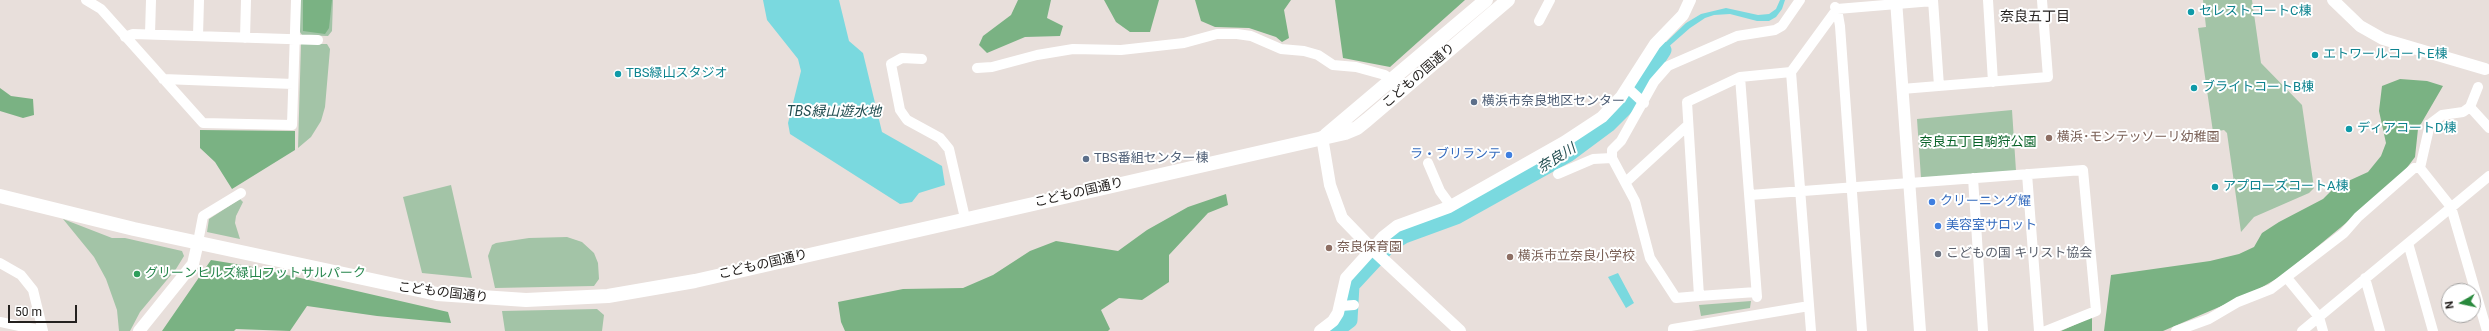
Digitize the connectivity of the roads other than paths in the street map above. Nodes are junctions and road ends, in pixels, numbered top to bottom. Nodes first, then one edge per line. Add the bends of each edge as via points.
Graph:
1 (86, 0) edge
2 (151, 0) edge
3 (199, 0) edge
4 (246, 0) edge
5 (296, 0) edge
6 (1486, 0) edge
7 (1508, 0) edge
8 (1550, 0) edge
9 (1690, 0) edge
10 (1800, 0) edge
11 (1988, 0) edge
12 (2042, 0) edge
13 (2333, 0) edge
14 (1933, 1) edge
15 (1896, 2) edge
16 (101, 4) edge
17 (1834, 7) junction
18 (1539, 22) dead end
19 (150, 34) junction
20 (198, 36) junction
21 (125, 37) junction
22 (245, 38) junction
23 (294, 40) junction
24 (318, 40) dead end
25 (922, 59) dead end
26 (977, 68) dead end
27 (2487, 70) edge
28 (1792, 72) junction
29 (1740, 78) junction
30 (163, 79) junction
31 (1392, 80) junction
32 (1993, 82) junction
33 (293, 84) junction
34 (1939, 86) junction
35 (2478, 87) dead end
36 (1902, 89) junction
37 (1401, 90) junction
38 (1631, 91) dead end
39 (1642, 101) junction
40 (2470, 107) junction
41 (1687, 126) junction
42 (2489, 128) edge
43 (1322, 137) junction
44 (1612, 158) junction
45 (1433, 168) dead end
46 (2420, 168) junction
47 (1558, 174) dead end
48 (2027, 174) junction
49 (2489, 176) edge
50 (1973, 178) junction
51 (1626, 181) junction
52 (1910, 183) junction
53 (1852, 188) junction
54 (1801, 191) junction
55 (241, 193) dead end
56 (1750, 195) junction
57 (0, 196) edge
58 (1451, 206) junction
59 (2451, 207) junction
60 (965, 218) junction
61 (198, 242) junction
62 (2408, 243) junction
63 (1373, 250) junction
64 (0, 263) edge
65 (2287, 278) junction
66 (2365, 278) junction
67 (1699, 296) junction
68 (1758, 302) junction
69 (1809, 306) junction
70 (2485, 310) edge
71 (2319, 316) junction
72 (0, 322) edge
73 (43, 331) edge
74 (139, 331) edge
75 (1320, 331) edge
76 (1460, 331) edge
77 (1673, 331) edge
78 (1811, 331) edge
79 (1862, 331) edge
80 (1920, 331) edge
81 (1983, 331) edge
82 (2039, 331) edge
83 (2046, 331) edge
84 (2176, 331) edge
85 (2302, 331) edge
86 (2323, 331) edge
87 (2380, 331) edge
88 (2433, 331) edge
89 (2487, 331) edge

1 - 16 street
2 - 19 street
3 - 20 street
4 - 22 street
5 - 23 street
6 - 31 main road, こどもの国通り
7 - 37 main road, こどもの国通り
8 - 18 street
9 - 58 street via 1683,15 1655,44 1621,97 1602,117 1564,142
10 - 39 street via 1782,26 1775,30 1737,36 1668,66
11 - 32 street
12 - 32 street via 2048,77
13 - 27 street via 2360,26 2383,39
14 - 15 street
14 - 34 street
15 - 17 street
15 - 36 street
16 - 21 street
17 - 28 street
17 - 53 street
19 - 20 street
19 - 21 street via 133,34
20 - 22 street
21 - 30 street
22 - 23 street
23 - 24 street
23 - 33 street
25 - 60 street via 902,58 891,64 900,110 907,120 940,138 949,149
26 - 31 street via 1073,49 1121,50 1184,43 1217,34 1237,34 1251,36 1281,49 1318,55 1333,65 1356,67 1385,75
28 - 29 street
28 - 54 street
29 - 41 street via 1687,102
29 - 56 street
30 - 33 street
30 - 33 street via 203,123 213,125 292,125
31 - 37 street
31 - 43 main road, こどもの国通り
32 - 34 street
34 - 36 street
35 - 40 street
36 - 52 street
37 - 43 main road, こどもの国通り via 1357,128 1345,134
38 - 39 street
39 - 44 street via 1621,141 1612,150
40 - 42 street
40 - 46 street via 2463,112 2442,115 2430,124
41 - 51 street
41 - 67 street
43 - 60 main road, こどもの国通り
43 - 63 street via 1330,185 1339,213
44 - 47 street via 1593,160
44 - 51 street
45 - 58 street via 1440,191
46 - 59 street
46 - 65 street via 2414,168 2358,217 2344,234
48 - 50 street
48 - 82 street
48 - 83 street via 2083,170 2096,311
49 - 59 street
50 - 52 street
50 - 81 street
51 - 67 street via 1635,201 1650,258 1676,298
52 - 53 street
52 - 80 street
53 - 54 street
53 - 79 street
54 - 56 street
54 - 69 street
55 - 61 street via 204,216
56 - 68 street
57 - 61 main road, こどもの国通り
58 - 63 street via 1397,226
59 - 62 street
59 - 70 street
60 - 61 main road, こどもの国通り via 658,289 548,300 505,300 437,294 366,281
61 - 74 street via 192,264
62 - 66 street
62 - 88 street
63 - 75 street via 1344,282 1347,305
63 - 76 street
64 - 73 street via 21,275 33,290
65 - 71 street
65 - 84 street via 2272,289 2238,302 2209,319
66 - 71 street
66 - 87 street
67 - 68 street
68 - 69 street
68 - 77 street
69 - 78 street
70 - 89 street
71 - 85 street
71 - 86 street
72 - 73 street

